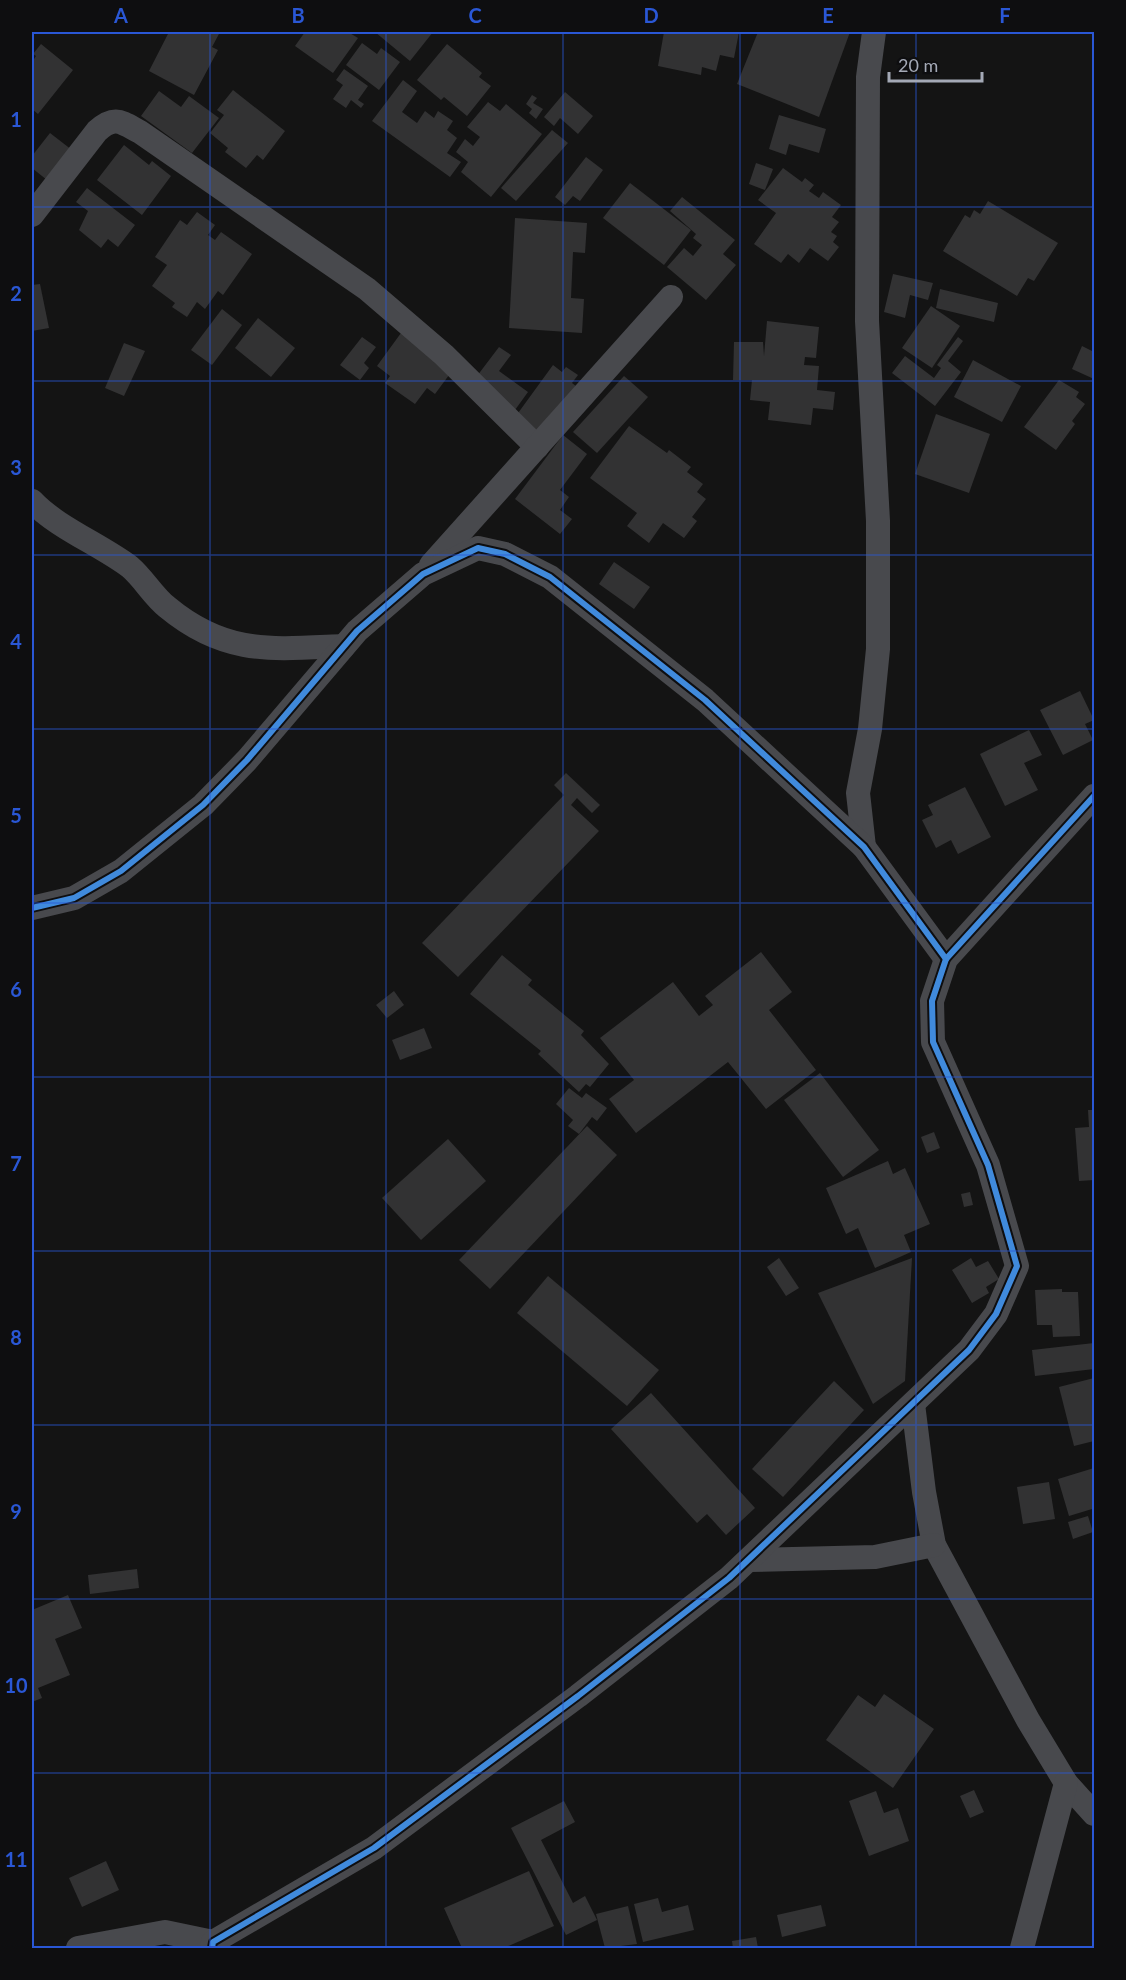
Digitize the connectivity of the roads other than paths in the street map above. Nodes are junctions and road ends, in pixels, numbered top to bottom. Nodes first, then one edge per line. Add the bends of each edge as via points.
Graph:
1 (874, 32) edge
2 (32, 215) edge
3 (671, 297) dead end
4 (537, 447) junction
5 (32, 501) edge
6 (423, 574) junction
7 (344, 645) junction
8 (1095, 796) edge
9 (864, 847) junction
10 (32, 908) edge
11 (946, 959) junction
12 (913, 1404) junction
13 (934, 1545) junction
14 (749, 1560) junction
15 (1066, 1783) junction
16 (1095, 1814) edge
17 (213, 1945) edge
18 (78, 1948) edge
19 (1022, 1948) edge

1 - 9 street via 868,77 867,321 878,521 878,649 870,729 858,793
2 - 4 street via 97,131 107,122 118,120 367,289 444,355
3 - 4 street
4 - 6 street
5 - 7 street via 131,568 166,607 201,632 235,645
6 - 7 street
6 - 9 street via 478,548 505,554 550,577 705,700
7 - 10 street via 247,760 203,805 122,871 74,898
8 - 11 street
9 - 11 street
11 - 12 street via 932,1001 933,1042 988,1165 1017,1266 996,1314 969,1350
12 - 13 street
12 - 14 street
13 - 14 street via 875,1557
13 - 15 street
14 - 17 street via 578,1696 374,1848
15 - 16 street
15 - 19 street
17 - 18 street via 165,1932

